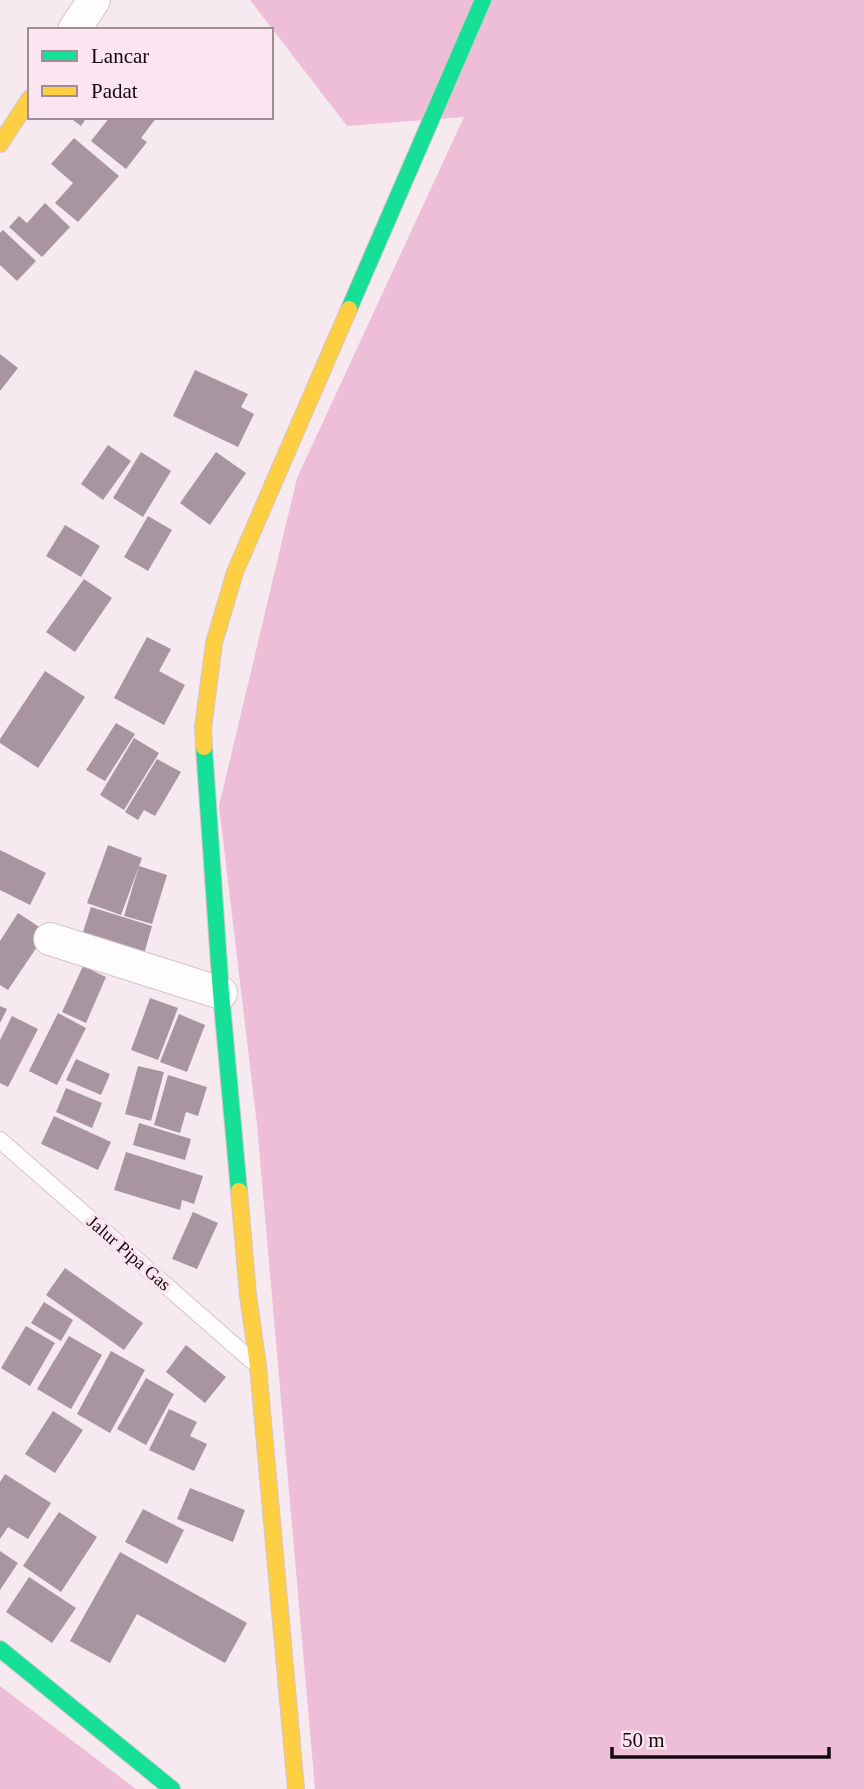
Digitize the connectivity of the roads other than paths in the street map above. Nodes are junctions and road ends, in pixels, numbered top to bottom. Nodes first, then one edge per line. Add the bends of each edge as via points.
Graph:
1 (94, 0) edge
2 (483, 0) edge
3 (75, 28) edge
4 (28, 101) edge
5 (0, 144) edge
6 (50, 939) dead end
7 (221, 993) junction
8 (0, 1140) edge
9 (258, 1366) junction
10 (0, 1649) edge
11 (172, 1789) edge
12 (296, 1789) edge

1 - 3 street
2 - 7 street via 235,572 214,643 203,728
4 - 5 street
6 - 7 street
7 - 9 street
8 - 9 lane, Jalur Pipa Gas
9 - 12 street
10 - 11 street

